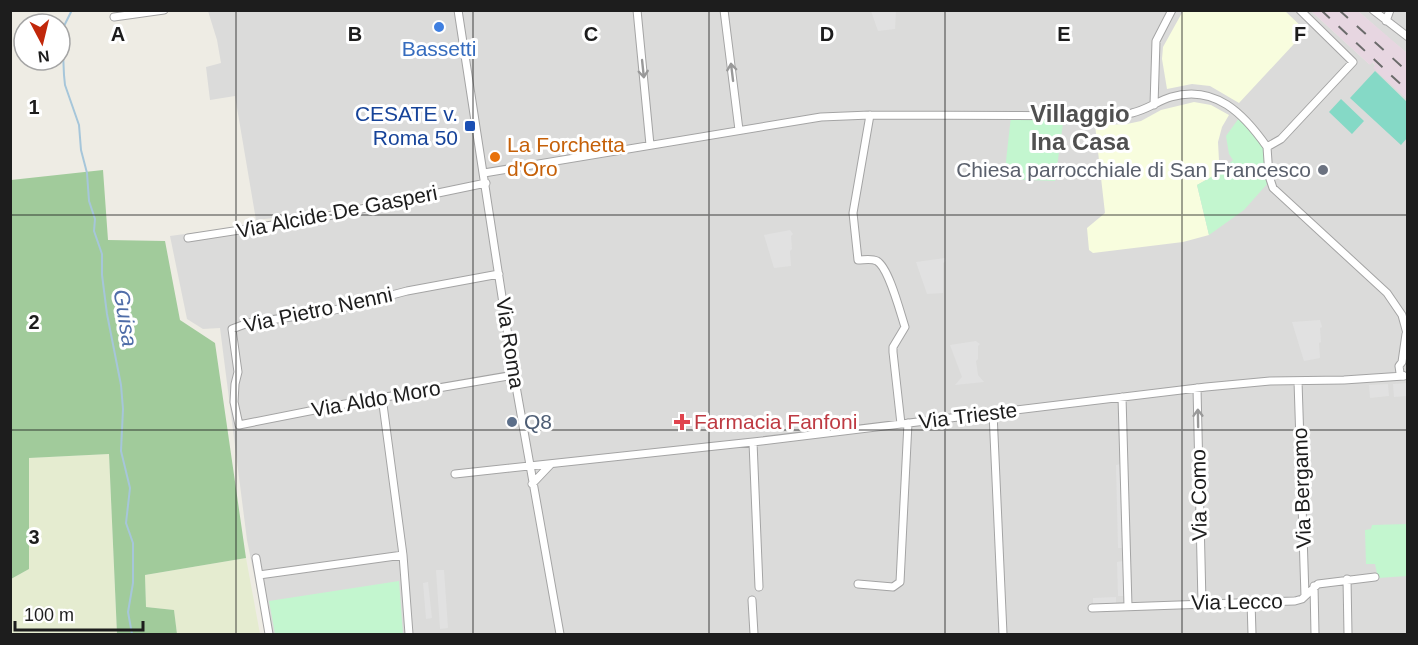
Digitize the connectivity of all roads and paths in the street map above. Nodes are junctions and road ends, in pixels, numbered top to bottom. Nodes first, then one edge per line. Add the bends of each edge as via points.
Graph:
1 (164, 10) edge
2 (458, 10) edge
3 (637, 10) edge
4 (724, 10) edge
5 (1172, 10) edge
6 (1300, 10) edge
7 (1373, 10) edge
8 (1390, 10) edge
9 (114, 17) dead end
10 (1386, 21) junction
11 (1407, 38) edge
12 (1154, 105) junction
13 (870, 115) junction
14 (739, 130) junction
15 (650, 145) junction
16 (1267, 147) junction
17 (484, 173) junction
18 (486, 183) junction
19 (188, 238) dead end
20 (499, 274) junction
21 (1407, 334) edge
22 (1403, 364) edge
23 (514, 375) junction
24 (1386, 377) junction
25 (1406, 377) edge
26 (1298, 381) junction
27 (1197, 388) junction
28 (382, 397) junction
29 (1122, 397) junction
30 (993, 413) junction
31 (905, 424) junction
32 (239, 425) joint
33 (753, 442) junction
34 (551, 464) junction
35 (530, 466) junction
36 (455, 474) dead end
37 (532, 484) junction
38 (403, 555) junction
39 (256, 558) dead end
40 (259, 575) junction
41 (1375, 577) dead end
42 (1347, 579) junction
43 (858, 584) dead end
44 (1314, 586) junction
45 (759, 587) dead end
46 (1305, 596) junction
47 (752, 600) dead end
48 (1251, 602) junction
49 (1202, 603) junction
50 (1128, 606) junction
51 (1092, 608) dead end
52 (269, 634) edge
53 (409, 634) edge
54 (560, 634) edge
55 (754, 634) edge
56 (1003, 634) edge
57 (1252, 634) edge
58 (1315, 634) edge
59 (1348, 634) edge

1 - 9 street
2 - 17 street, Via Roma
3 -> 15 street
14 -> 4 street
5 - 12 street via 1156,41
6 - 16 street via 1353,62 1281,139
7 - 10 street
8 - 10 street
10 - 11 street
12 - 13 street via 1134,113 1100,117
12 - 16 street via 1185,94 1207,95 1237,112
13 - 14 street via 821,117
13 - 31 street via 854,225 858,260 879,262 887,273 906,327 893,347
14 - 15 street
15 - 17 street
16 - 21 street via 1273,188 1387,293 1398,306
17 - 18 street, Via Roma
18 - 19 street, Via Alcide De Gasperi via 318,218
18 - 20 street, Via Roma
20 - 23 street, Via Roma
20 - 32 street, Via Pietro Nenni via 407,291 327,312 248,322 232,329 238,372 234,402
21 - 22 street
22 - 24 street
22 - 25 street
23 - 28 street, Via Aldo Moro
23 - 35 street, Via Roma
24 - 25 street, Via Trieste
24 - 26 street, Via Trieste
26 - 27 street, Via Trieste
26 - 46 street, Via Bergamo
27 - 29 street, Via Trieste
49 -> 27 street, Via Como
28 - 32 street, Via Aldo Moro
28 - 38 street
29 - 30 street, Via Trieste
29 - 50 street
30 - 31 street, Via Trieste
30 - 56 street
31 - 33 street, Via Trieste
31 - 43 street via 900,582 893,587
33 - 34 street, Via Trieste
33 - 45 street
34 - 35 street, Via Trieste
34 - 37 street
35 - 36 street, Via Trieste
35 - 37 street, Via Roma
37 - 54 street, Via Roma
38 - 40 street
38 - 53 street
39 - 40 street
40 - 52 street
41 - 42 street, Via Lecco
42 - 44 street, Via Lecco
42 - 59 street
44 - 46 street, Via Lecco
44 - 58 street
46 - 48 street, Via Lecco via 1295,601
47 - 55 street
48 - 49 street, Via Lecco
48 - 57 street
49 - 50 street, Via Lecco
50 - 51 street, Via Lecco

